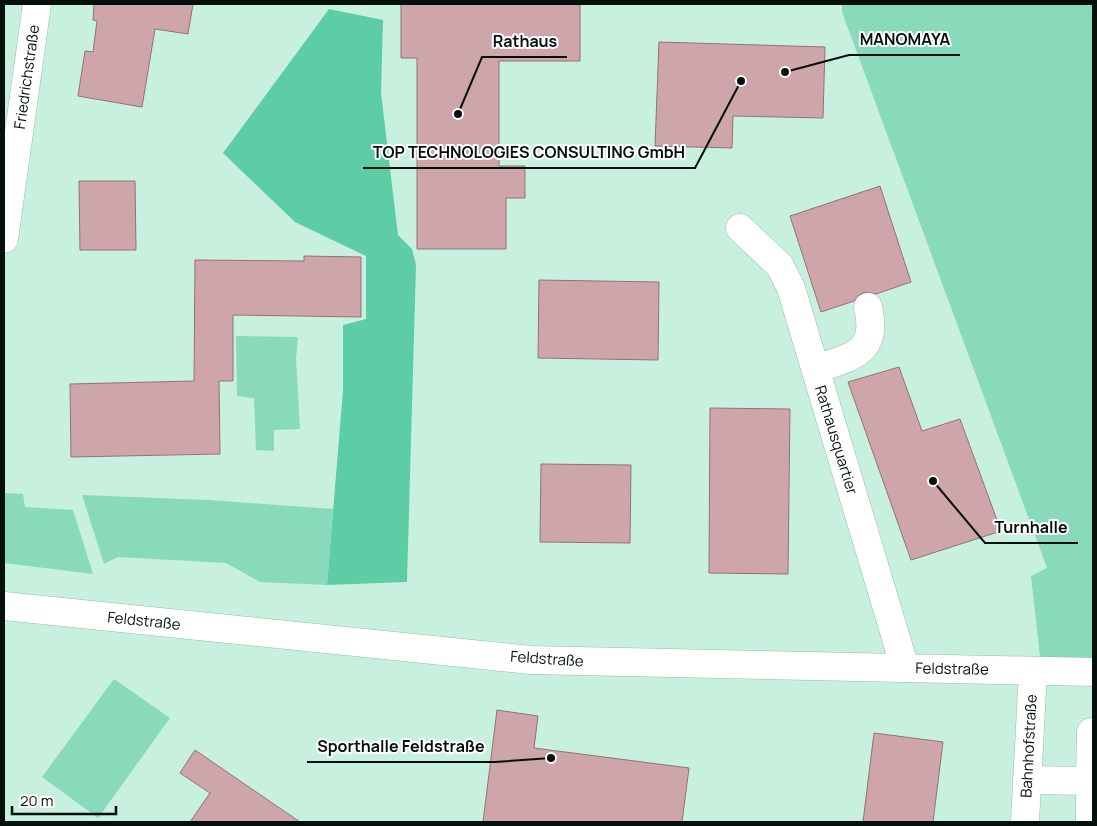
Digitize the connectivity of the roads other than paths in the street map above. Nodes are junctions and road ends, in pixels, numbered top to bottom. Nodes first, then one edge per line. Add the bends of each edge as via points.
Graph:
1 (37, 4) edge
2 (740, 228) dead end
3 (4, 239) edge
4 (868, 307) dead end
5 (815, 369) junction
6 (4, 606) edge
7 (905, 668) junction
8 (1033, 671) junction
9 (1093, 672) edge
10 (1093, 732) edge
11 (1027, 780) junction
12 (1090, 781) junction
13 (1025, 822) edge
14 (1090, 822) edge

1 - 3 street, Friedrichstraße
2 - 5 street, Rathausquartier via 780,266
4 - 5 street via 871,334 864,347 852,357
5 - 7 street, Rathausquartier
6 - 7 street, Feldstraße via 531,660
7 - 8 street, Feldstraße
8 - 9 street, Feldstraße
8 - 11 street, Bahnhofstraße
10 - 12 street
11 - 12 street
11 - 13 street, Bahnhofstraße
12 - 14 street

